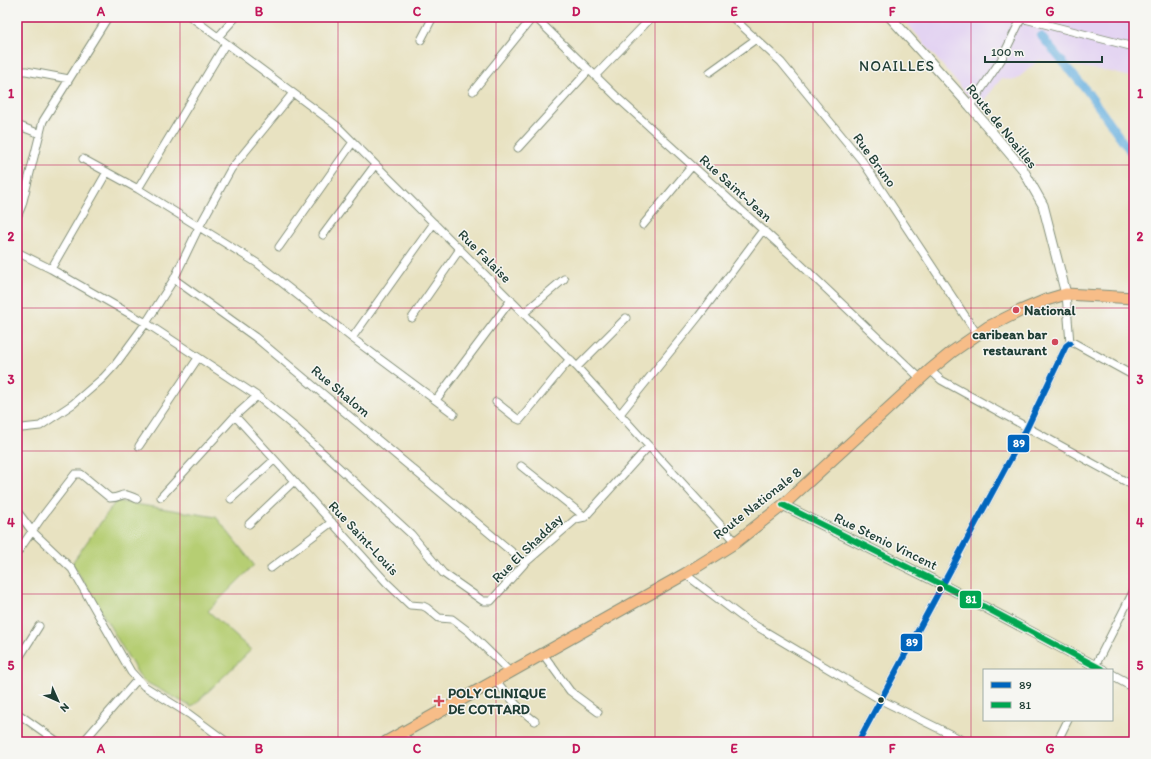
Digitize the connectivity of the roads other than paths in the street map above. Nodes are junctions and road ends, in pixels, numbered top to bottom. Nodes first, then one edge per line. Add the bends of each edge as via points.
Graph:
1 (108, 17) edge
2 (191, 17) edge
3 (236, 17) edge
4 (433, 17) edge
5 (534, 17) edge
6 (732, 17) edge
7 (890, 17) edge
8 (1020, 17) edge
9 (649, 20) dead end
10 (218, 37) junction
11 (756, 39) junction
12 (421, 40) dead end
13 (226, 43) junction
14 (1134, 47) edge
15 (589, 70) junction
16 (17, 71) edge
17 (710, 72) dead end
18 (595, 76) junction
19 (69, 79) junction
20 (473, 91) dead end
21 (293, 93) junction
22 (970, 106) junction
23 (17, 125) edge
24 (40, 134) junction
25 (353, 142) junction
26 (518, 148) dead end
27 (82, 159) dead end
28 (375, 165) junction
29 (692, 166) junction
30 (107, 172) junction
31 (138, 189) junction
32 (17, 217) edge
33 (434, 224) junction
34 (643, 225) dead end
35 (200, 227) junction
36 (763, 230) junction
37 (323, 235) dead end
38 (279, 246) dead end
39 (460, 249) junction
40 (17, 252) edge
41 (51, 269) junction
42 (174, 279) junction
43 (564, 279) dead end
44 (1066, 294) junction
45 (1134, 298) edge
46 (511, 300) junction
47 (524, 313) junction
48 (412, 318) dead end
49 (626, 318) dead end
50 (146, 323) junction
51 (977, 334) junction
52 (352, 338) junction
53 (1070, 343) junction
54 (198, 358) junction
55 (570, 359) junction
56 (577, 367) junction
57 (930, 370) junction
58 (1134, 376) edge
59 (921, 379) junction
60 (257, 396) junction
61 (436, 400) junction
62 (496, 402) dead end
63 (454, 414) dead end
64 (620, 414) junction
65 (235, 416) junction
66 (17, 426) edge
67 (1027, 428) junction
68 (139, 446) dead end
69 (649, 446) junction
70 (274, 460) junction
71 (521, 466) dead end
72 (294, 482) junction
73 (1134, 486) edge
74 (161, 497) dead end
75 (231, 498) dead end
76 (137, 499) dead end
77 (783, 505) junction
78 (17, 511) edge
79 (585, 517) junction
80 (332, 522) junction
81 (249, 524) dead end
82 (32, 531) junction
83 (736, 542) junction
84 (17, 553) edge
85 (525, 563) junction
86 (271, 568) dead end
87 (684, 574) junction
88 (943, 585) junction
89 (1134, 590) edge
90 (38, 626) dead end
91 (544, 654) junction
92 (17, 661) edge
93 (1097, 669) edge
94 (511, 673) junction
95 (1113, 676) edge
96 (137, 680) junction
97 (496, 681) junction
98 (1134, 687) edge
99 (881, 700) junction
100 (598, 712) dead end
101 (17, 713) edge
102 (535, 721) dead end
103 (1068, 721) edge
104 (398, 735) junction
105 (58, 742) edge
106 (83, 742) edge
107 (227, 742) edge
108 (386, 742) edge
109 (412, 742) edge
110 (858, 742) edge
111 (966, 742) edge
112 (1057, 742) edge

1 - 19 street
2 - 10 street, Rue Falaise
3 - 10 street
4 - 12 street
5 - 15 street, Rue Saint-Jean
5 - 20 street
6 - 11 street, Rue Bruno
7 - 22 street, Route de Noailles
8 - 14 street
8 - 22 street via 1001,60
9 - 18 street
10 - 13 street, Rue Falaise
11 - 17 street
11 - 51 street, Rue Bruno via 780,62 863,162
13 - 21 street, Rue Falaise
13 - 31 street
15 - 18 street, Rue Saint-Jean
15 - 26 street
16 - 19 street
18 - 29 street, Rue Saint-Jean
19 - 24 street via 43,121
21 - 25 street, Rue Falaise via 336,125
21 - 35 street via 231,169
22 - 44 street, Route de Noailles via 1022,168 1043,205
23 - 24 street
24 - 32 street
25 - 28 street, Rue Falaise
25 - 38 street
27 - 30 street
28 - 33 street, Rue Falaise
28 - 37 street
29 - 34 street
29 - 36 street, Rue Saint-Jean
30 - 31 street
30 - 41 street
31 - 35 street
33 - 39 street, Rue Falaise
33 - 52 street
35 - 42 street
35 - 52 street via 257,263
36 - 59 street, Rue Saint-Jean
36 - 64 street
39 - 46 street, Rue Falaise
39 - 48 street
40 - 41 street
41 - 50 street
42 - 50 street
42 - 85 street, Rue Shalom via 255,337
43 - 47 street
44 - 45 main road, Route Nationale 8
44 - 51 main road, Route Nationale 8 via 1020,311
44 - 53 street
46 - 47 street, Rue Falaise
46 - 61 street
47 - 55 street, Rue Falaise
49 - 56 street
50 - 54 street
50 - 66 street via 115,365 73,404 40,426
51 - 57 main road, Route Nationale 8
52 - 61 street
53 - 58 street
53 - 67 street via 1066,346
54 - 60 street
54 - 68 street
55 - 56 street, Rue Falaise
55 - 62 street via 520,420
56 - 64 street, Rue Falaise
57 - 59 main road, Route Nationale 8
57 - 67 street via 941,380
59 - 77 main road, Route Nationale 8
60 - 65 street
60 - 85 street, Rue El Shadday via 296,428 411,534 443,573 483,601 489,602
61 - 63 street
64 - 69 street, Rue Falaise
65 - 70 street, Rue Saint-Louis
65 - 74 street
67 - 73 street
67 - 88 street
69 - 79 street, Rue El Shadday
69 - 83 street, Rue Falaise
70 - 72 street, Rue Saint-Louis
70 - 75 street
71 - 79 street
72 - 80 street, Rue Saint-Louis
72 - 81 street
76 - 82 street via 127,494 110,498 80,474 75,474
77 - 83 main road, Route Nationale 8
77 - 88 street, Rue Stenio Vincent
78 - 82 street
79 - 85 street, Rue El Shadday via 576,519
80 - 86 street
80 - 94 street, Rue Saint-Louis via 410,605 423,606 439,618 452,619
82 - 84 street
82 - 96 street via 72,569
83 - 87 main road, Route Nationale 8
87 - 91 main road, Route Nationale 8
87 - 99 street via 746,620
88 - 93 street, Rue Stenio Vincent
88 - 99 street
89 - 93 street
90 - 92 street
91 - 94 main road, Route Nationale 8
91 - 100 street via 570,692
94 - 97 main road, Route Nationale 8
95 - 98 street
96 - 106 street
96 - 107 street
97 - 102 street via 528,717
97 - 104 main road, Route Nationale 8
99 - 110 street
99 - 111 street
101 - 105 street
103 - 112 street
104 - 108 main road, Route Nationale 8
104 - 109 street

